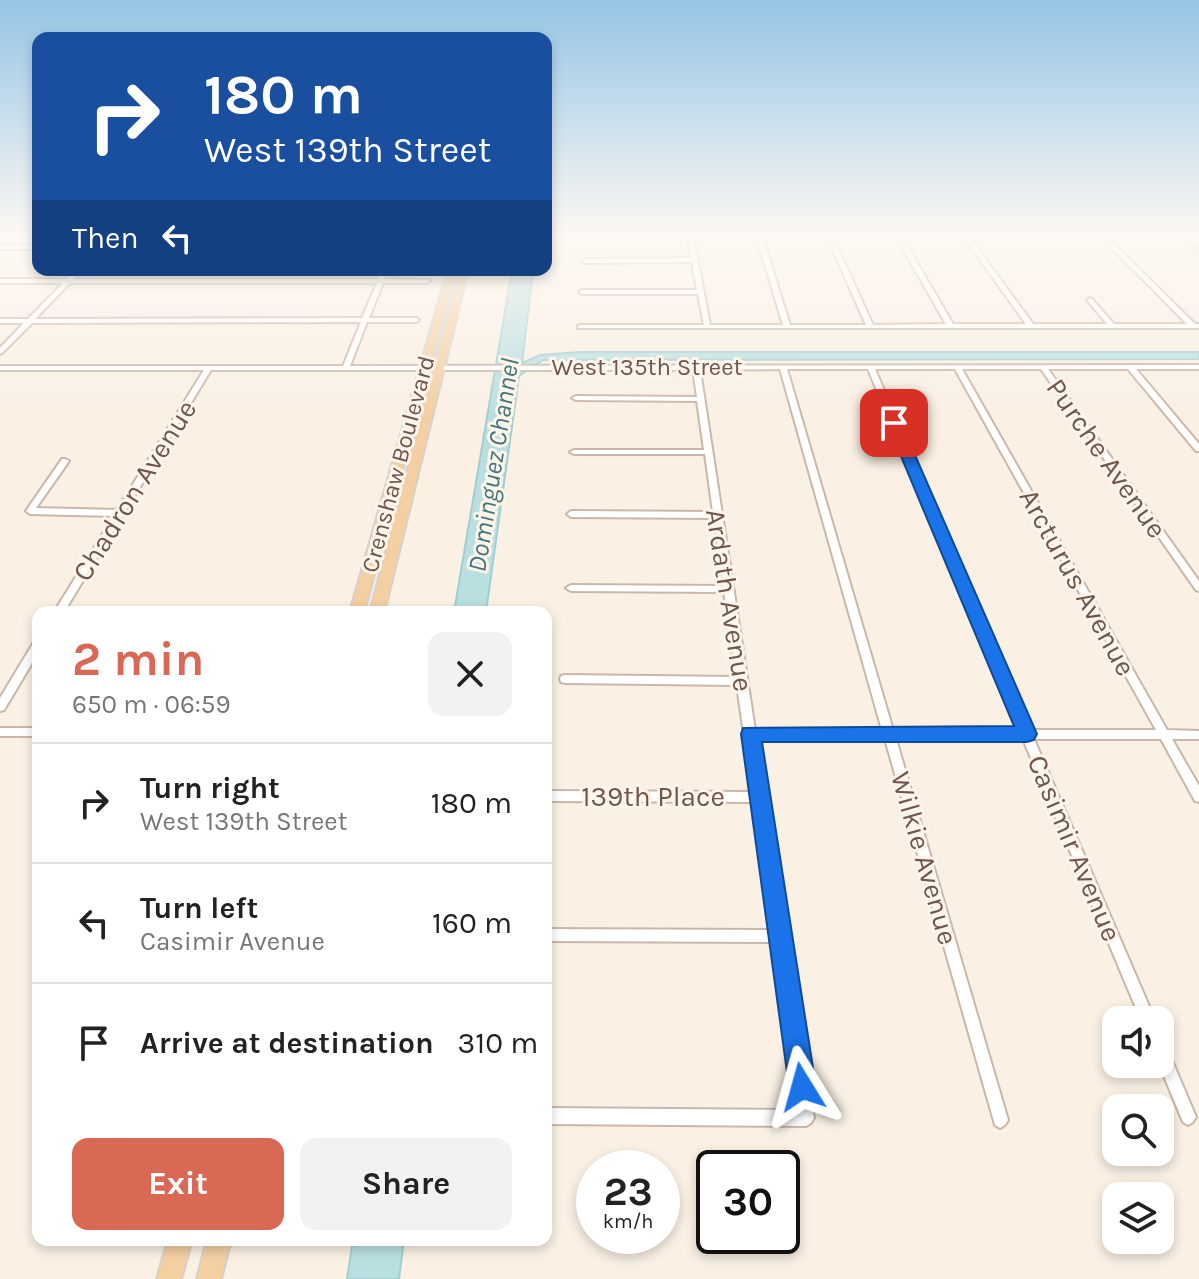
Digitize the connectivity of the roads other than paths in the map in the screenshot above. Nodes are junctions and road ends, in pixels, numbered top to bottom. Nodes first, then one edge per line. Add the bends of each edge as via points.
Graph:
1 (56, 295) edge
2 (375, 295) edge
3 (445, 295) edge
4 (457, 295) edge
5 (701, 295) edge
6 (777, 295) edge
7 (856, 295) edge
8 (932, 295) edge
9 (1008, 295) edge
10 (1164, 295) edge
11 (1090, 300) dead end
12 (416, 320) dead end
13 (0, 321) edge
14 (31, 321) junction
15 (365, 321) junction
16 (950, 325) junction
17 (707, 326) junction
18 (787, 326) junction
19 (870, 326) junction
20 (1031, 326) junction
21 (1112, 326) junction
22 (1196, 326) edge
23 (580, 327) dead end
24 (0, 352) edge
25 (209, 367) junction
26 (346, 367) junction
27 (424, 367) junction
28 (438, 367) junction
29 (696, 367) junction
30 (783, 367) junction
31 (870, 367) junction
32 (957, 367) junction
33 (1043, 367) junction
34 (1130, 367) junction
35 (1199, 367) edge
36 (0, 368) edge
37 (576, 398) dead end
38 (700, 399) junction
39 (406, 432) junction
40 (423, 432) junction
41 (1199, 449) edge
42 (574, 452) dead end
43 (708, 452) junction
44 (65, 461) dead end
45 (120, 513) junction
46 (571, 514) dead end
47 (717, 515) junction
48 (372, 557) junction
49 (392, 557) junction
50 (571, 588) dead end
51 (1199, 588) edge
52 (729, 589) junction
53 (63, 606) edge
54 (359, 606) edge
55 (379, 606) edge
56 (32, 655) edge
57 (565, 679) dead end
58 (742, 681) junction
59 (0, 707) edge
60 (0, 732) edge
61 (32, 732) edge
62 (889, 733) junction
63 (751, 734) junction
64 (1027, 734) junction
65 (1164, 735) junction
66 (1199, 735) edge
67 (552, 796) edge
68 (760, 797) junction
69 (1199, 797) edge
70 (552, 935) edge
71 (780, 936) junction
72 (1142, 1006) edge
73 (1172, 1078) edge
74 (552, 1116) edge
75 (1188, 1117) dead end
76 (1000, 1120) dead end
77 (178, 1246) edge
78 (217, 1246) edge
79 (169, 1279) edge
80 (209, 1279) edge

1 - 14 street
2 - 15 street
3 - 27 main road, Crenshaw Boulevard
4 - 28 main road, Crenshaw Boulevard
5 - 17 street
6 - 18 street
7 - 19 street
8 - 16 street
9 - 20 street
10 - 22 street
11 - 21 street
12 - 15 street
13 - 14 street
14 - 15 street
14 - 24 street
15 - 26 street
16 - 19 street
16 - 20 street
17 - 18 street
17 - 23 street
18 - 19 street
20 - 21 street
21 - 22 street
25 - 26 street, West 135th Street
25 - 36 street, West 135th Street
25 - 45 street, Chadron Avenue
26 - 27 street, West 135th Street
27 - 28 street, West 135th Street
27 - 39 main road, Crenshaw Boulevard
28 - 29 street, West 135th Street
28 - 40 main road, Crenshaw Boulevard
29 - 30 street, West 135th Street
29 - 38 street, Ardath Avenue
30 - 31 street, West 135th Street
30 - 62 street, Wilkie Avenue
31 - 32 street, West 135th Street
31 - 64 street, Casimir Avenue
32 - 33 street, West 135th Street
32 - 65 street, Arcturus Avenue
33 - 34 street, West 135th Street
33 - 51 street, Purche Avenue
34 - 35 street, West 135th Street
34 - 41 street
37 - 38 street
38 - 43 street, Ardath Avenue
39 - 40 main road
39 - 48 main road, Crenshaw Boulevard
40 - 49 main road, Crenshaw Boulevard
42 - 43 street
43 - 47 street, Ardath Avenue
44 - 45 street via 30,511
45 - 53 street, Chadron Avenue
46 - 47 street
47 - 52 street, Ardath Avenue
48 - 49 main road
48 - 54 main road, Crenshaw Boulevard
49 - 55 main road, Crenshaw Boulevard
50 - 52 street
52 - 58 street, Ardath Avenue
56 - 59 street
57 - 58 street
58 - 63 street, Ardath Avenue
60 - 61 street
62 - 63 street
62 - 64 street
62 - 76 street, Wilkie Avenue
63 - 68 street, Ardath Avenue
64 - 65 street
64 - 72 street, Casimir Avenue
65 - 66 street
65 - 69 street, Arcturus Avenue
67 - 68 street, 139th Place
68 - 71 street, Ardath Avenue
70 - 71 street
71 - 74 street, Ardath Avenue via 806,1118
73 - 75 street
77 - 79 main road
78 - 80 main road

